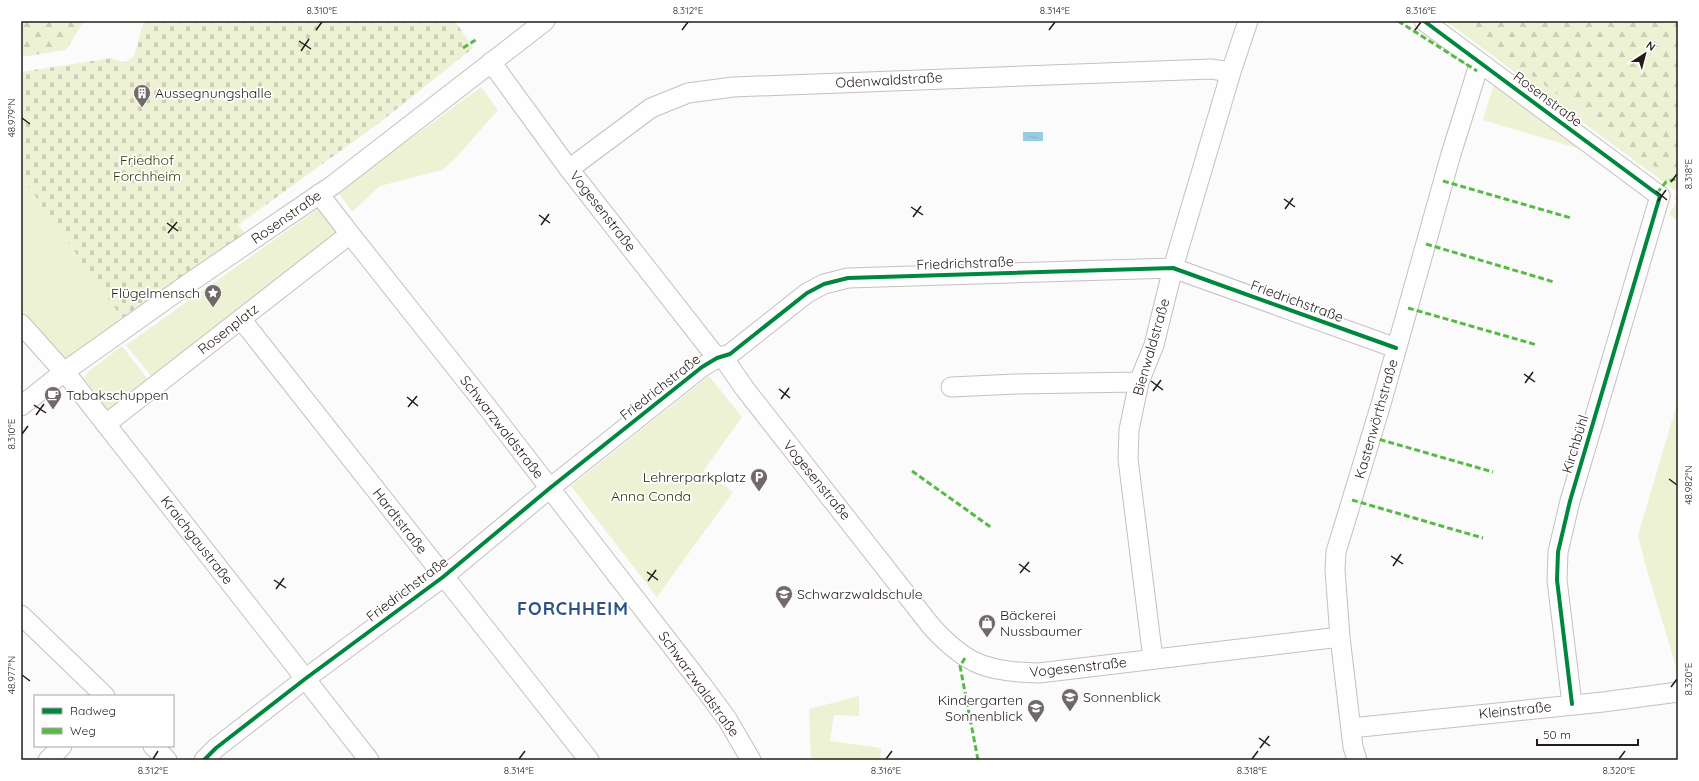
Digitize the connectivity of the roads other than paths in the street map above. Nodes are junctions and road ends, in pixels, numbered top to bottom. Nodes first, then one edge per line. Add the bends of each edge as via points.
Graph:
1 (545, 21) edge
2 (1248, 21) edge
3 (1424, 21) edge
4 (491, 62) junction
5 (1482, 64) junction
6 (1231, 72) junction
7 (569, 169) junction
8 (320, 194) junction
9 (1660, 196) joint
10 (350, 234) junction
11 (1173, 268) junction
12 (241, 319) junction
13 (21, 324) edge
14 (1396, 348) junction
15 (719, 357) junction
16 (64, 372) junction
17 (1139, 382) junction
18 (952, 388) dead end
19 (21, 406) edge
20 (106, 424) junction
21 (550, 488) junction
22 (443, 577) junction
23 (21, 615) edge
24 (1340, 637) junction
25 (1153, 659) junction
26 (305, 679) junction
27 (1678, 692) edge
28 (104, 695) edge
29 (1572, 704) junction
30 (1351, 728) junction
31 (61, 747) edge
32 (154, 747) edge
33 (48, 760) edge
34 (166, 760) edge
35 (204, 760) edge
36 (368, 760) edge
37 (589, 760) edge
38 (751, 760) edge
39 (1357, 760) edge

1 - 4 street, Rosenstraße
2 - 6 street, Bienwaldstraße
3 - 5 street, Rosenstraße
4 - 7 street, Vogesenstraße
4 - 8 street, Rosenstraße
5 - 9 street, Rosenstraße
5 - 14 street, Kastenwörthstraße via 1477,71 1451,154
6 - 7 street, Odenwaldstraße via 1211,69 946,78 733,87 688,93 652,108
6 - 11 street, Bienwaldstraße
7 - 15 street, Vogesenstraße
8 - 10 street, Schwarzwaldstraße
8 - 16 street, Rosenstraße
9 - 29 street, Kirchbühl via 1570,501 1558,552 1558,580
10 - 12 street, Rosenplatz
10 - 21 street, Schwarzwaldstraße
11 - 14 street, Friedrichstraße
11 - 15 street, Friedrichstraße via 946,274 835,280 807,294 730,354
11 - 17 street, Bienwaldstraße via 1154,345
12 - 20 street, Rosenplatz
12 - 22 street, Hardtstraße
13 - 16 street, Kraichgaustraße
14 - 24 street, Kastenwörthstraße via 1336,552
15 - 21 street, Friedrichstraße via 702,367
15 - 25 street, Vogesenstraße via 922,615 956,652 965,658 1002,671 1039,673
16 - 19 street, Rosenstraße
16 - 20 street, Kraichgaustraße
17 - 18 street
17 - 25 street, Bienwaldstraße via 1128,430 1128,459
20 - 26 street, Kraichgaustraße
21 - 22 street, Friedrichstraße
21 - 38 street, Schwarzwaldstraße via 702,685 727,719
22 - 26 street, Friedrichstraße
22 - 37 street, Hardtstraße
23 - 28 street
24 - 25 street, Vogesenstraße
24 - 30 street, Kastenwörthstraße
26 - 35 street, Friedrichstraße
26 - 36 street, Kraichgaustraße
27 - 29 street, Kleinstraße
29 - 30 street, Kleinstraße
30 - 39 street, Kastenwörthstraße
31 - 33 street
32 - 34 street

